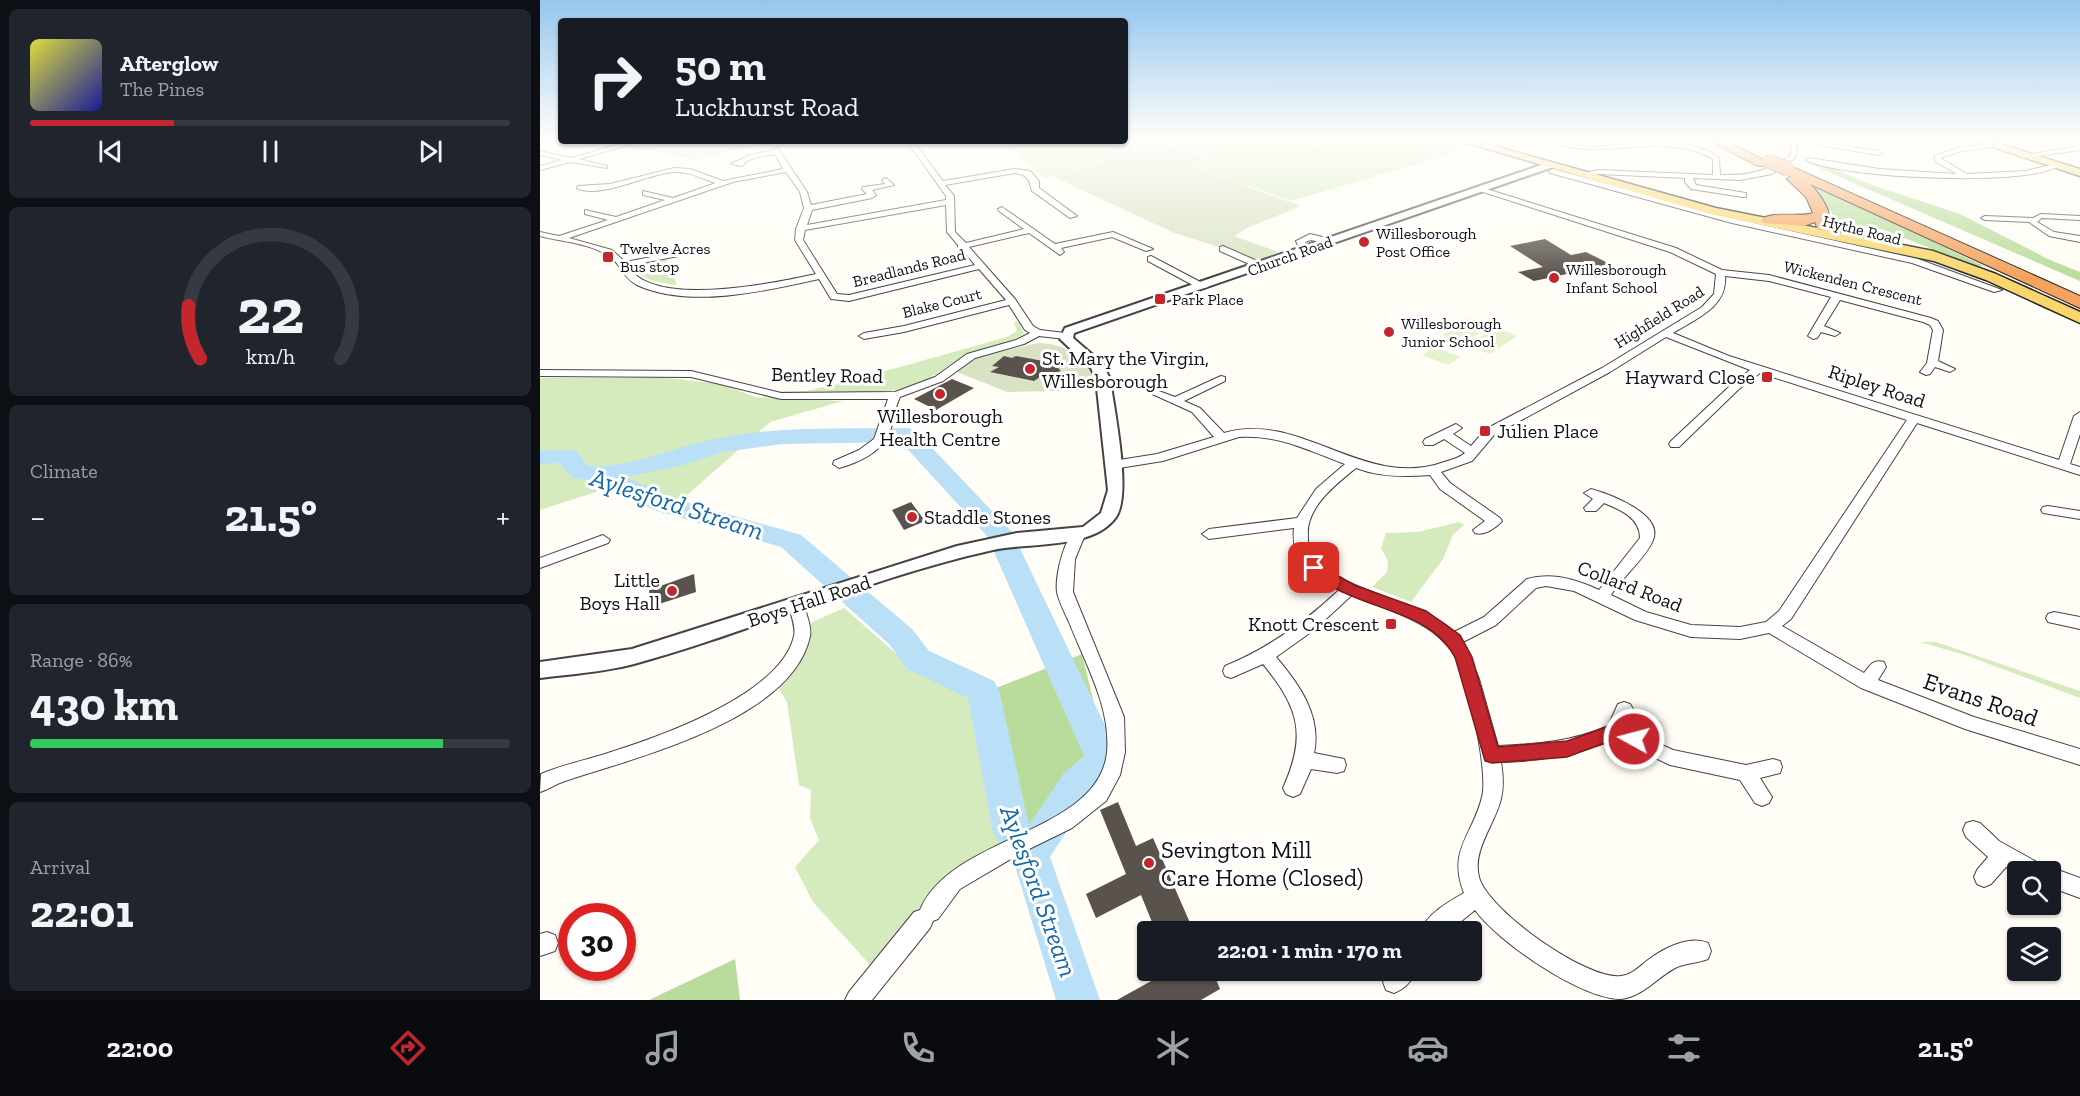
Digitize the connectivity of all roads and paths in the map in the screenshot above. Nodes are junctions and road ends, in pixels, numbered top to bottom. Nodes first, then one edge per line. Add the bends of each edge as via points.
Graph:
1 (614, 185) edge
2 (717, 185) edge
3 (798, 185) edge
4 (890, 185) edge
5 (943, 185) edge
6 (1035, 185) edge
7 (1497, 185) edge
8 (1616, 185) edge
9 (1692, 185) edge
10 (1805, 185) edge
11 (1831, 185) edge
12 (1835, 185) edge
13 (1483, 189) junction
14 (573, 192) dead end
15 (646, 193) dead end
16 (1743, 195) dead end
17 (674, 200) junction
18 (951, 202) junction
19 (808, 207) junction
20 (647, 208) junction
21 (1002, 209) dead end
22 (588, 212) dead end
23 (1072, 213) dead end
24 (666, 214) dead end
25 (1985, 218) dead end
26 (2080, 218) edge
27 (615, 219) junction
28 (1737, 219) junction
29 (1769, 220) joint
30 (2034, 220) junction
31 (1823, 221) junction
32 (800, 229) junction
33 (1029, 230) junction
34 (540, 234) edge
35 (1954, 236) junction
36 (557, 239) junction
37 (2080, 239) edge
38 (962, 247) junction
39 (1223, 249) dead end
40 (1898, 249) junction
41 (686, 252) dead end
42 (1940, 258) junction
43 (621, 265) junction
44 (981, 266) junction
45 (1261, 266) junction
46 (1720, 273) junction
47 (821, 276) junction
48 (1978, 283) junction
49 (2080, 286) edge
50 (1203, 287) junction
51 (1966, 287) dead end
52 (1997, 291) dead end
53 (2080, 294) edge
54 (1837, 296) junction
55 (1012, 301) junction
56 (2080, 303) edge
57 (2080, 318) edge
58 (1037, 333) junction
59 (1664, 333) junction
60 (1835, 333) dead end
61 (864, 336) dead end
62 (1065, 336) junction
63 (1758, 369) junction
64 (1950, 369) dead end
65 (540, 373) edge
66 (1221, 379) dead end
67 (1156, 393) dead end
68 (896, 395) junction
69 (1176, 400) junction
70 (2080, 416) edge
71 (1914, 418) junction
72 (1456, 428) dead end
73 (1444, 435) junction
74 (1222, 438) junction
75 (1429, 442) dead end
76 (1675, 444) dead end
77 (1472, 452) junction
78 (1354, 463) junction
79 (839, 464) dead end
80 (1113, 465) junction
81 (2063, 466) junction
82 (1433, 471) junction
83 (2080, 471) edge
84 (1595, 499) dead end
85 (2080, 502) edge
86 (2080, 507) edge
87 (2048, 510) dead end
88 (2080, 514) edge
89 (1302, 522) junction
90 (1480, 530) dead end
91 (1209, 534) dead end
92 (1078, 535) junction
93 (603, 540) dead end
94 (540, 563) edge
95 (1348, 589) junction
96 (1602, 597) junction
97 (796, 605) junction
98 (2054, 618) dead end
99 (2080, 623) edge
100 (1771, 627) junction
101 (1454, 639) junction
102 (1266, 656) junction
103 (1878, 667) dead end
104 (540, 670) edge
105 (1231, 671) dead end
106 (1867, 684) junction
107 (1624, 709) dead end
108 (1615, 731) junction
109 (1492, 755) junction
110 (2080, 757) edge
111 (1305, 760) junction
112 (1337, 765) dead end
113 (1773, 767) dead end
114 (1746, 773) junction
115 (540, 784) edge
116 (1293, 788) dead end
117 (1762, 797) dead end
118 (1973, 830) dead end
119 (2003, 855) junction
120 (2014, 861) edge
121 (1984, 877) dead end
122 (2061, 882) edge
123 (2080, 888) edge
124 (1477, 897) junction
125 (1443, 921) edge
126 (1700, 951) dead end
127 (1623, 994) edge
128 (856, 1000) edge

1 - 14 street via 585,186
2 - 17 street
3 - 19 street
4 - 19 street via 866,189 872,195
5 - 18 street
6 - 23 street via 1035,189
7 - 13 street, Church Road
8 - 28 main road, Hythe Road
9 - 16 street
10 - 31 highway via 1820,204
11 - 56 highway
12 - 35 highway
13 - 45 street, Church Road
13 - 46 street, Highfield Road via 1673,250
15 - 17 street
17 - 20 street
18 - 32 street
18 - 38 street via 951,230
19 - 32 street
20 - 24 street
20 - 27 street
21 - 33 street
22 - 27 street
25 - 30 street
26 - 30 street via 2041,216
27 - 36 street
28 - 29 main road, Hythe Road
28 - 40 main road, Hythe Road
28 - 48 street, Hythe Road via 1914,261
29 - 31 highway
30 - 37 street via 2032,223 2048,233
31 - 40 main road via 1830,231
31 - 42 main road, Hythe Road
32 - 47 street, Breadlands Road via 799,240
33 - 38 street
33 - 50 street via 1058,250 1113,234
34 - 36 street
35 - 49 highway
35 - 53 highway
36 - 43 street via 605,252
38 - 44 street
39 - 45 street
40 - 42 main road, Hythe Road
41 - 43 street
42 - 57 main road, Hythe Road via 2013,286
43 - 47 street via 625,274 643,284 680,291 746,290
44 - 47 street, Breadlands Road via 842,299 832,296
44 - 55 street
45 - 50 street, Church Road
46 - 54 street, Wickenden Crescent via 1769,278
46 - 59 street, Highfield Road via 1721,292 1716,301
48 - 51 street
48 - 52 street, Hythe Road
50 - 62 street, Church Road via 1069,331
54 - 60 street via 1816,332
54 - 64 street, Wickenden Crescent via 1934,323 1938,330 1929,368
55 - 58 street via 1029,328
55 - 61 street, Blake Court via 882,337
58 - 62 street, Bentley Road
58 - 68 street, Bentley Road via 971,356 939,379
59 - 63 street, Ripley Road
59 - 77 street, Highfield Road via 1606,370 1490,432
62 - 80 street via 1097,366 1103,379
63 - 71 street, Ripley Road
63 - 76 street
65 - 68 street, Bentley Road via 691,374 781,396
66 - 69 street
67 - 69 street
68 - 79 street via 887,409 881,436 872,447
69 - 74 street via 1202,415
70 - 81 street
71 - 81 street, Ripley Road
71 - 100 street via 1785,615
72 - 73 street
73 - 75 street
73 - 77 street
74 - 78 street, Highfield Road via 1238,433 1274,434
74 - 80 street, Highfield Road via 1159,458
77 - 82 street, Highfield Road via 1460,462
78 - 82 street, Highfield Road via 1388,472
78 - 89 street via 1312,502
80 - 92 street via 1116,490 1109,515
81 - 83 street, Ripley Road
82 - 90 street via 1445,486 1495,521
84 - 96 street via 1635,513 1647,525 1648,533
85 - 86 street
87 - 88 street
89 - 91 street
89 - 95 street via 1299,548 1305,558
92 - 97 street, Boys Hall Road via 1017,539 957,552
92 - 128 street via 1068,559 1065,592 1115,717 1116,752 1111,775 1099,795 1065,822 953,882
93 - 94 street via 574,544
95 - 101 street via 1420,616
95 - 102 street via 1311,626
96 - 100 street, Collard Road via 1641,616 1691,631 1740,633
96 - 101 street, Collard Road via 1561,582 1532,583 1490,621
97 - 104 street, Boys Hall Road via 632,657
97 - 115 street via 802,632 795,654 772,682 741,706 672,738 608,762 556,775
98 - 99 street
100 - 106 street, Evans Road
101 - 109 street via 1464,657
102 - 105 street
102 - 111 street via 1289,684 1304,711 1308,740
103 - 106 street
106 - 110 street, Evans Road via 1971,724
107 - 108 street
108 - 109 street via 1567,749
108 - 114 street via 1670,757
109 - 124 street via 1493,796 1468,863 1467,877
111 - 112 street
111 - 116 street
113 - 114 street
114 - 117 street
118 - 119 street
119 - 120 street
119 - 121 street
122 - 123 street
124 - 125 street
124 - 127 street via 1504,926 1570,971
126 - 127 street via 1683,953 1664,962

